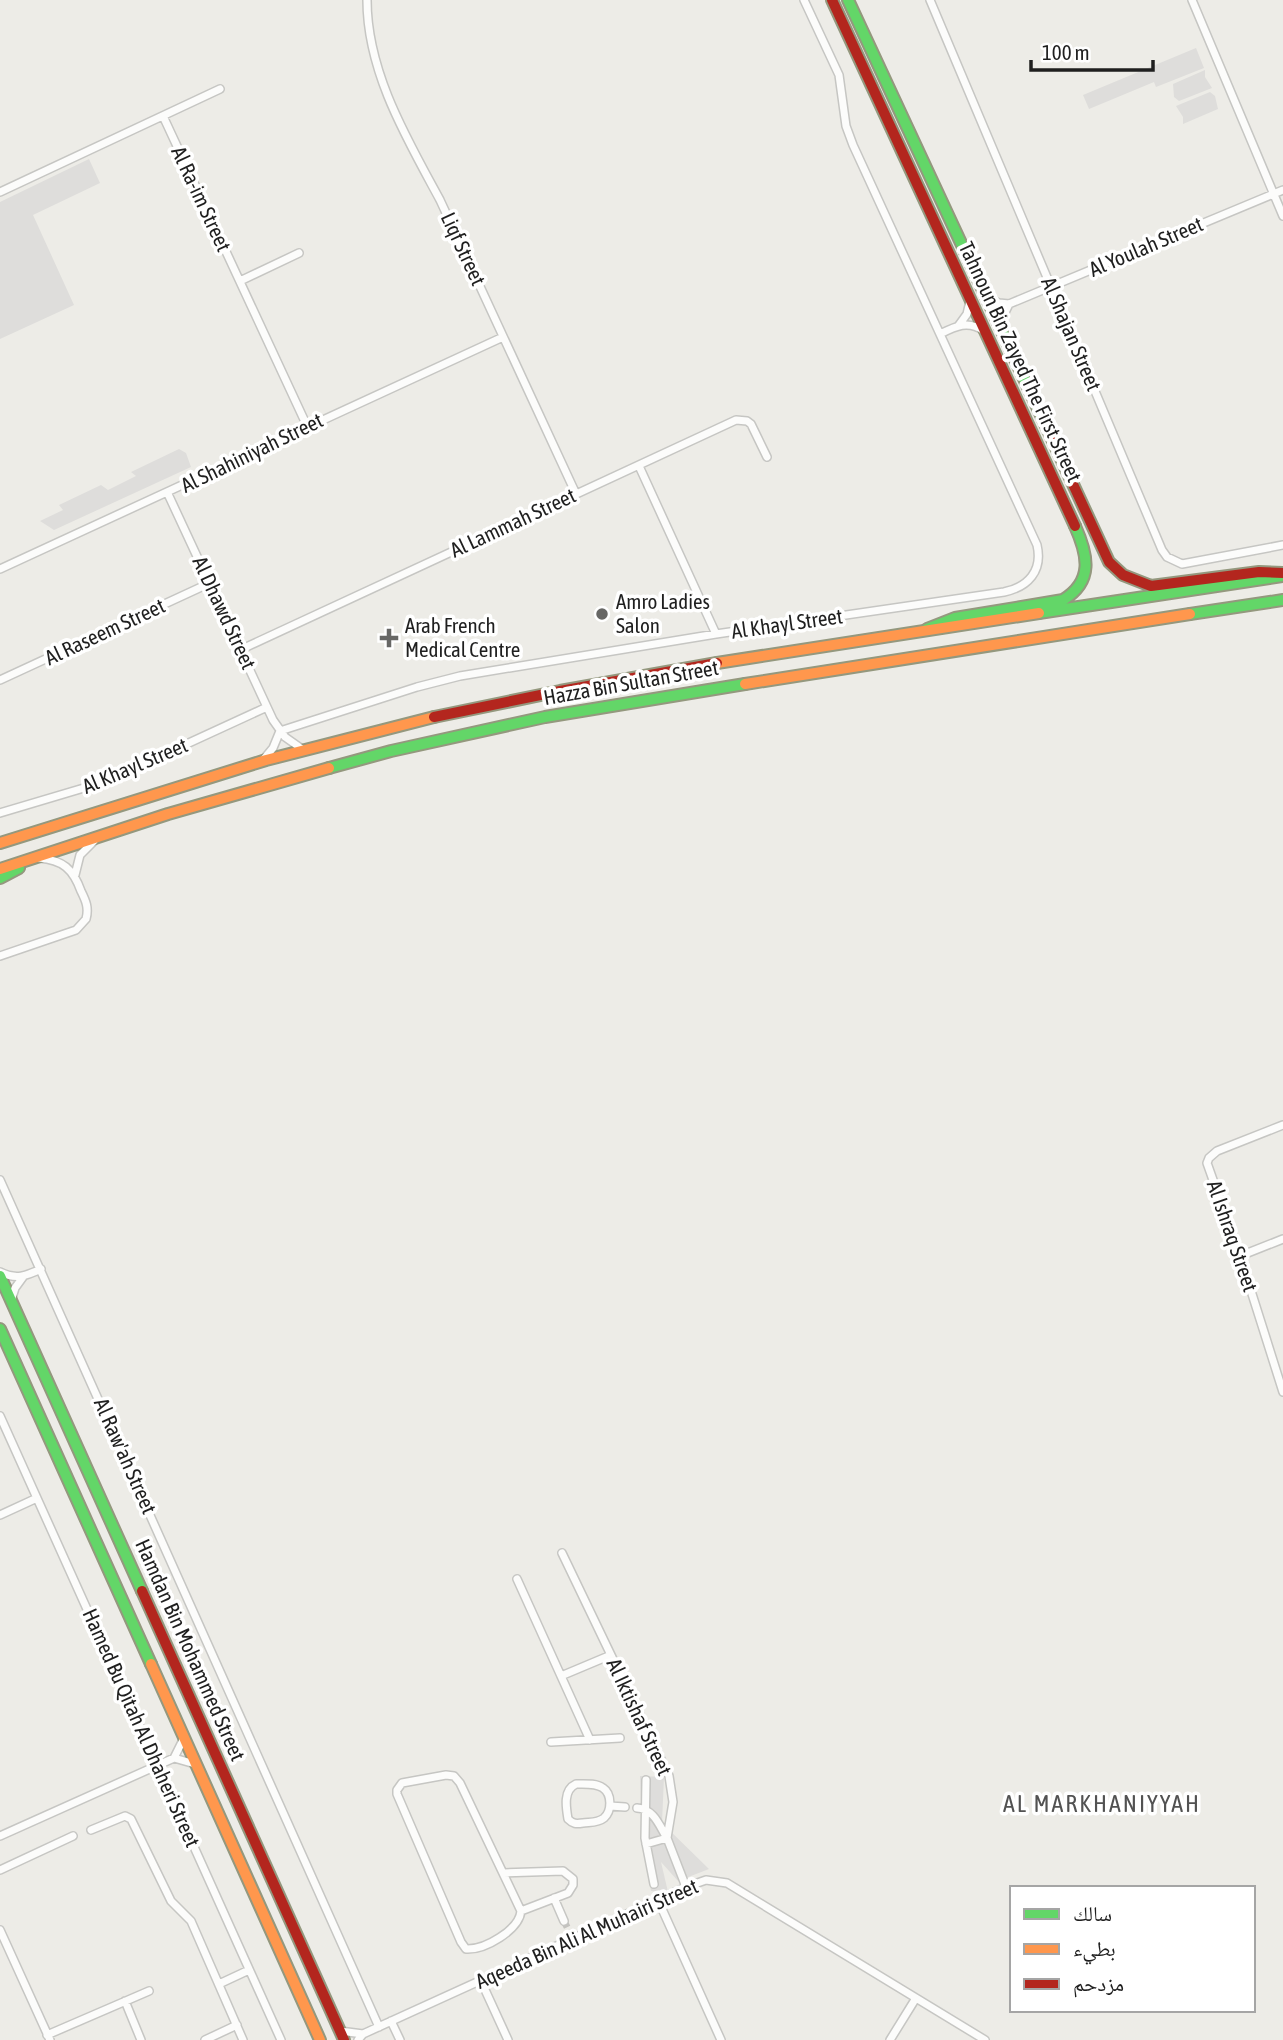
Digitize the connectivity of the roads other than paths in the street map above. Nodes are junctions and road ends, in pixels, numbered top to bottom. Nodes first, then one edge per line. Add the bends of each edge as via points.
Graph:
1 (367, 0) edge
2 (804, 0) edge
3 (832, 0) edge
4 (848, 0) edge
5 (930, 0) edge
6 (1192, 0) edge
7 (220, 89) dead end
8 (163, 116) junction
9 (1283, 190) edge
10 (0, 192) edge
11 (1273, 194) junction
12 (1283, 216) edge
13 (299, 253) dead end
14 (240, 281) junction
15 (1051, 286) junction
16 (985, 297) junction
17 (970, 301) junction
18 (1009, 304) junction
19 (958, 325) junction
20 (999, 326) junction
21 (984, 331) junction
22 (940, 334) junction
23 (503, 337) junction
24 (307, 426) junction
25 (767, 457) dead end
26 (639, 466) junction
27 (169, 494) junction
28 (576, 494) junction
29 (1283, 545) edge
30 (0, 569) edge
31 (1283, 574) edge
32 (210, 583) junction
33 (1283, 600) edge
34 (918, 633) junction
35 (716, 634) junction
36 (242, 649) junction
37 (0, 680) edge
38 (267, 707) junction
39 (280, 731) junction
40 (303, 749) junction
41 (261, 761) junction
42 (0, 813) edge
43 (104, 834) junction
44 (0, 836) edge
45 (18, 837) junction
46 (0, 843) edge
47 (31, 859) junction
48 (0, 869) edge
49 (75, 875) junction
50 (0, 878) edge
51 (0, 956) edge
52 (1283, 1125) edge
53 (0, 1180) edge
54 (1283, 1239) edge
55 (1240, 1256) junction
56 (41, 1269) junction
57 (0, 1274) edge
58 (23, 1277) junction
59 (11, 1301) junction
60 (0, 1329) edge
61 (1283, 1392) edge
62 (0, 1416) edge
63 (37, 1498) junction
64 (0, 1515) edge
65 (562, 1553) dead end
66 (517, 1579) dead end
67 (611, 1655) junction
68 (561, 1676) junction
69 (184, 1738) junction
70 (620, 1738) dead end
71 (590, 1740) junction
72 (551, 1742) dead end
73 (174, 1758) junction
74 (158, 1765) junction
75 (197, 1765) junction
76 (646, 1780) dead end
77 (610, 1806) junction
78 (625, 1807) dead end
79 (641, 1808) junction
80 (91, 1829) dead end
81 (0, 1836) edge
82 (74, 1836) dead end
83 (667, 1838) junction
84 (646, 1843) junction
85 (0, 1870) edge
86 (504, 1873) junction
87 (654, 1884) dead end
88 (686, 1886) junction
89 (554, 1898) junction
90 (658, 1900) junction
91 (521, 1911) junction
92 (564, 1921) tunnel mouth
93 (0, 1930) edge
94 (569, 1931) tunnel mouth
95 (572, 1940) junction
96 (249, 1970) junction
97 (481, 1982) junction
98 (219, 1984) junction
99 (149, 1991) dead end
100 (916, 1997) junction
101 (125, 2001) junction
102 (391, 2021) junction
103 (237, 2025) junction
104 (379, 2027) junction
105 (342, 2035) edge
106 (49, 2037) edge
107 (361, 2037) edge
108 (141, 2040) edge
109 (205, 2040) edge
110 (243, 2040) edge
111 (281, 2040) edge
112 (320, 2040) edge
113 (400, 2040) edge
114 (508, 2040) edge
115 (721, 2040) edge
116 (890, 2040) edge
117 (985, 2040) edge

1 - 23 street, Liqf Street via 371,43 387,93
2 - 22 street, Al Khayl Street via 839,75 850,136
3 - 17 main road, Tahnoun Bin Zayed The First Street
4 - 16 main road, Tahnoun Bin Zayed The First Street
5 - 15 street, Al Shajan Street
6 - 11 street
7 - 8 street
8 - 10 street
8 - 14 street, Al Ra-im Street
9 - 11 street, Al Youlah Street
11 - 12 street
11 - 15 street, Al Youlah Street
13 - 14 street
14 - 24 street, Al Ra-im Street
15 - 18 street, Al Youlah Street
15 - 29 street, Al Shajan Street via 1167,557 1182,564
16 - 18 street
16 - 20 main road, Tahnoun Bin Zayed The First Street
17 - 19 street
17 - 21 main road, Tahnoun Bin Zayed The First Street
18 - 20 street
19 - 21 street
19 - 22 street
20 - 31 main road, Tahnoun Bin Zayed The First Street via 1103,553 1116,569 1151,586 1259,572
21 - 34 main road, Tahnoun Bin Zayed The First Street via 1081,539 1087,557 1086,576 1063,600 955,618
22 - 35 street, Al Khayl Street via 1037,545 1039,561 1031,579 1004,592
23 - 24 street, Al Shahiniyah Street
23 - 28 street, Liqf Street
24 - 27 street, Al Shahiniyah Street
25 - 26 street, Al Lammah Street via 751,424 742,419
26 - 28 street, Al Lammah Street
26 - 35 street
27 - 30 street, Al Shahiniyah Street
27 - 32 street, Al Dhawd Street
28 - 36 street, Al Lammah Street
31 - 34 main road, Hazza Bin Sultan Street
32 - 36 street, Al Dhawd Street
32 - 37 street, Al Raseem Street
33 - 43 main road, Hazza Bin Sultan Street via 545,717 321,769
34 - 40 main road, Hazza Bin Sultan Street via 591,685
35 - 39 street, Al Khayl Street via 460,676
36 - 38 street, Al Dhawd Street
38 - 39 street, Al Dhawd Street
38 - 42 street, Al Khayl Street via 104,782
39 - 40 street, Al Dhawd Street
39 - 41 street
40 - 41 main road, Hazza Bin Sultan Street
41 - 45 main road, Hazza Bin Sultan Street
43 - 47 main road, Hazza Bin Sultan Street
43 - 49 street via 80,855
44 - 45 main road
45 - 46 main road, Hazza Bin Sultan Street
47 - 48 main road, Hazza Bin Sultan Street
47 - 49 street via 60,862
47 - 50 main road
49 - 51 street via 87,904 82,925
52 - 55 street, Al Ishraq Street via 1209,1158 1208,1168
53 - 56 street, Al Raw'ah Street
54 - 55 street
55 - 61 street, Al Ishraq Street
56 - 58 street
56 - 104 street, Al Raw'ah Street
57 - 58 street
57 - 59 main road, Hamdan Bin Mohammed Street
58 - 59 street
59 - 105 main road, Hamdan Bin Mohammed Street
60 - 69 main road, Hamdan Bin Mohammed Street
62 - 63 street, Hamed Bu Qitah Al Dhaheri Street
63 - 64 street
63 - 74 street, Hamed Bu Qitah Al Dhaheri Street
65 - 67 street, Al Iktishaf Street
66 - 68 street
67 - 68 street
67 - 83 street, Al Iktishaf Street via 669,1776 673,1802
68 - 71 street
69 - 73 street
69 - 75 main road, Hamdan Bin Mohammed Street
70 - 71 street
71 - 72 street
73 - 74 street
73 - 75 street
74 - 81 street
74 - 96 street, Hamed Bu Qitah Al Dhaheri Street
75 - 112 main road, Hamdan Bin Mohammed Street
76 - 79 street
77 - 77 street via 608,1794 600,1786 576,1784 568,1791 567,1816 572,1823 597,1822
77 - 78 street
79 - 83 street via 658,1821
79 - 84 street
80 - 98 street via 130,1817 171,1901 191,1921
82 - 85 street
83 - 84 street
83 - 88 street
84 - 87 street
86 - 89 street via 566,1872 573,1879 572,1888
86 - 91 street
86 - 91 street via 458,1779 446,1776 399,1786 397,1794 463,1947 475,1949 496,1940 519,1919
88 - 90 street, Aqeeda Bin Ali Al Muhairi Street
88 - 100 street, Aqeeda Bin Ali Al Muhairi Street via 706,1880 727,1883
89 - 91 street
89 - 92 street
90 - 95 street, Aqeeda Bin Ali Al Muhairi Street
90 - 115 street
93 - 106 street
94 - 95 street
95 - 97 street, Aqeeda Bin Ali Al Muhairi Street
96 - 98 street
96 - 111 street, Hamed Bu Qitah Al Dhaheri Street
97 - 102 street, Aqeeda Bin Ali Al Muhairi Street
97 - 114 street
98 - 103 street
99 - 101 street
100 - 116 street
100 - 117 street, Aqeeda Bin Ali Al Muhairi Street
101 - 106 street
101 - 108 street
102 - 104 street, Aqeeda Bin Ali Al Muhairi Street
102 - 113 street
103 - 109 street
103 - 110 street
104 - 107 street, Aqeeda Bin Ali Al Muhairi Street
105 - 107 street, Aqeeda Bin Ali Al Muhairi Street

